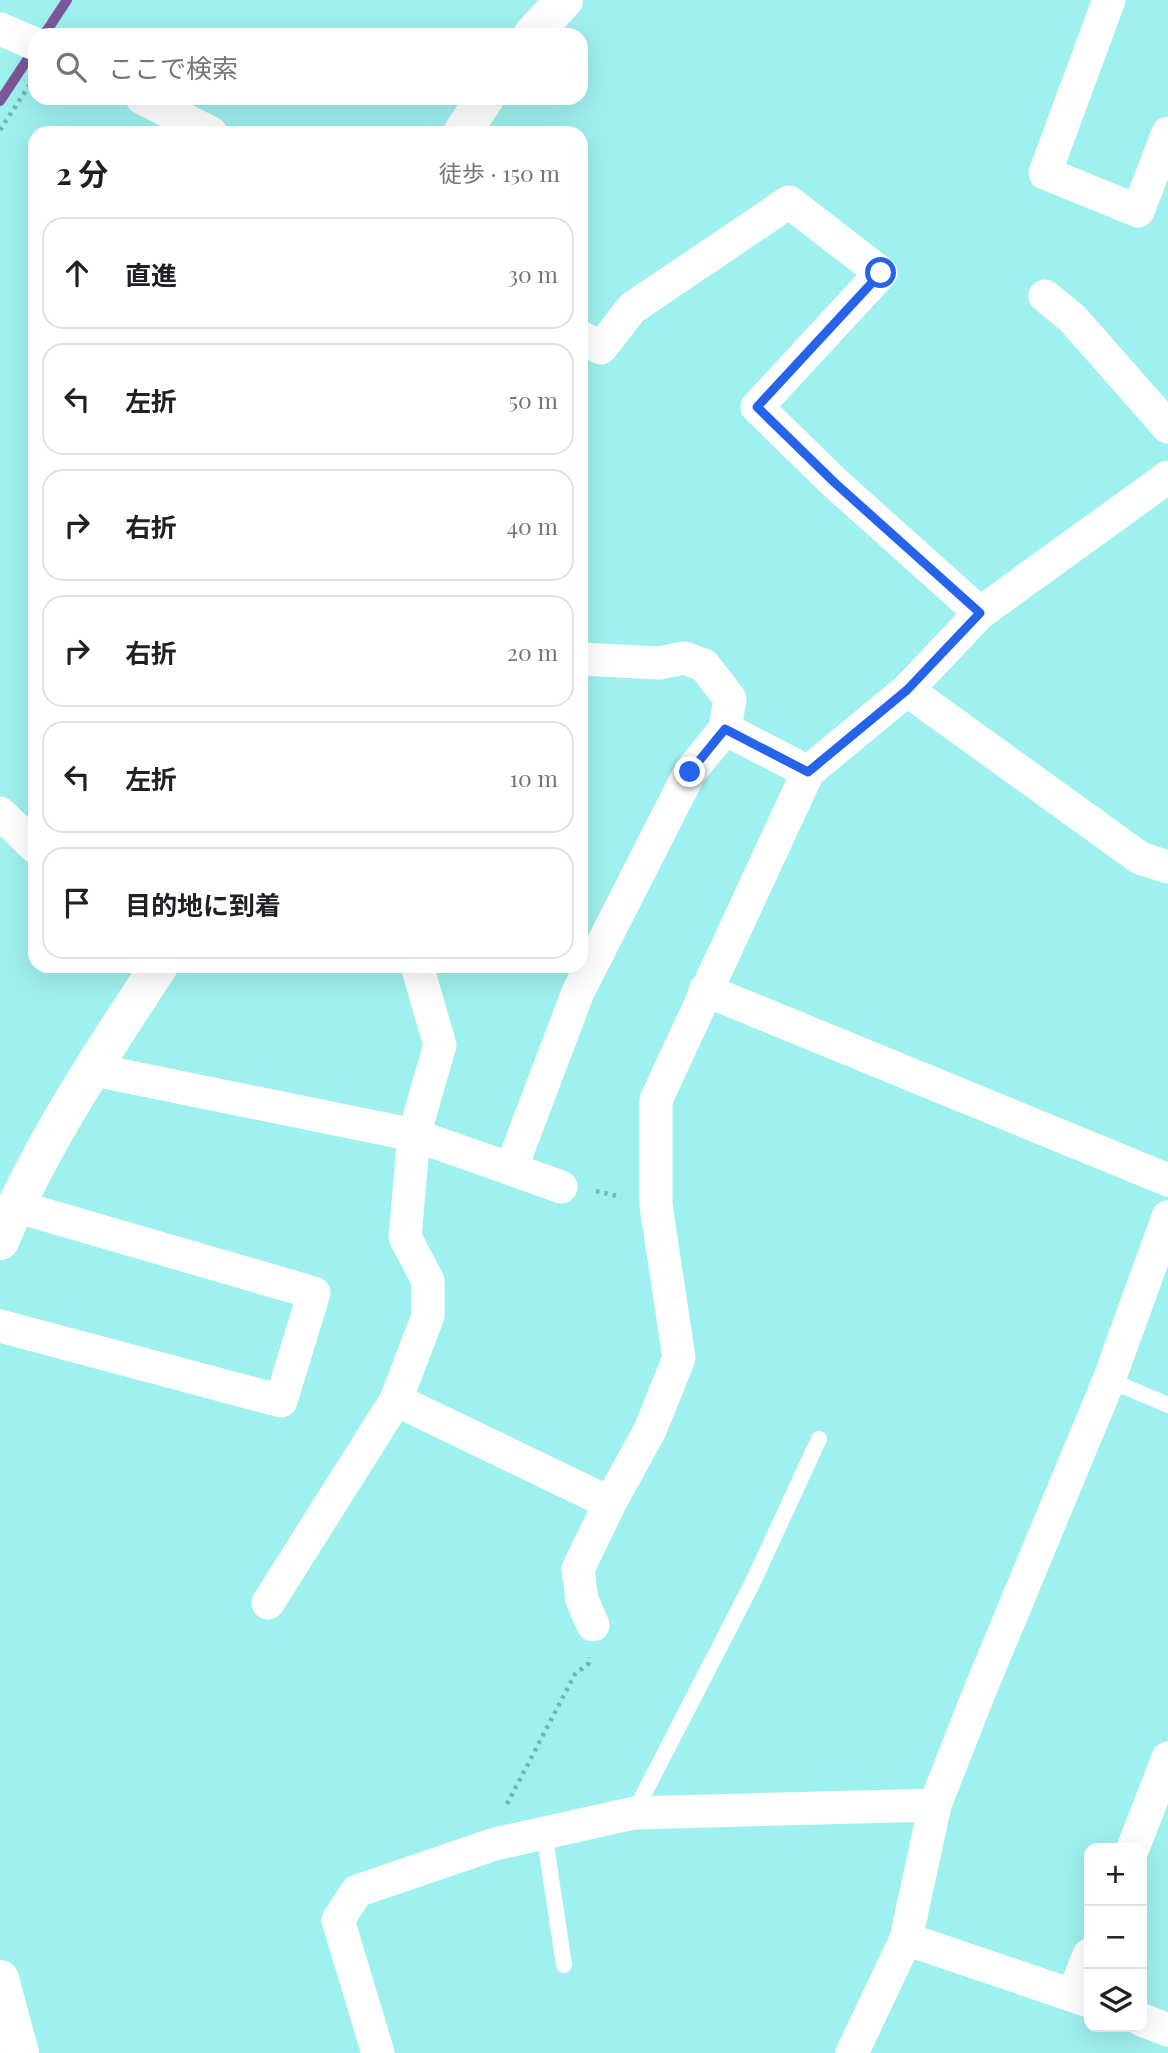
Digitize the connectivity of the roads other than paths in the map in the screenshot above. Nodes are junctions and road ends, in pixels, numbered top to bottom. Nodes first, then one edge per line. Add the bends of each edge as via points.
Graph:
1 (564, 0) edge
2 (1109, 0) edge
3 (538, 28) edge
4 (0, 29) edge
5 (28, 41) edge
6 (156, 105) edge
7 (480, 105) edge
8 (197, 126) edge
9 (467, 126) edge
10 (1168, 133) edge
11 (1045, 296) dead end
12 (588, 341) edge
13 (1168, 427) edge
14 (1168, 477) edge
15 (980, 613) junction
16 (588, 659) edge
17 (907, 690) junction
18 (725, 729) junction
19 (808, 772) junction
20 (0, 813) edge
21 (28, 840) edge
22 (1168, 867) edge
23 (588, 972) edge
24 (153, 973) edge
25 (419, 973) edge
26 (588, 973) edge
27 (705, 990) junction
28 (90, 1069) junction
29 (414, 1135) junction
30 (511, 1170) junction
31 (1168, 1180) edge
32 (561, 1187) road end
33 (15, 1206) junction
34 (1168, 1217) edge
35 (0, 1241) edge
36 (1158, 1272) edge
37 (0, 1326) edge
38 (1109, 1380) junction
39 (396, 1400) junction
40 (1168, 1405) edge
41 (819, 1439) dead end
42 (610, 1503) junction
43 (268, 1603) dead end
44 (593, 1625) road end
45 (1164, 1778) edge
46 (936, 1805) junction
47 (634, 1813) junction
48 (544, 1832) junction
49 (1135, 1843) edge
50 (906, 1939) junction
51 (564, 1965) dead end
52 (1086, 1969) edge
53 (0, 1979) edge
54 (1081, 1998) edge
55 (1147, 2022) edge
56 (1168, 2030) edge
57 (12, 2047) edge
58 (378, 2053) edge
59 (852, 2053) edge

1 - 3 street
2 - 10 street via 1045,173 1138,211
4 - 5 street
6 - 8 street
7 - 9 street
11 - 13 street via 1072,318
12 - 15 street via 601,348 632,308 789,202 881,273 757,407
14 - 15 street
15 - 17 street
16 - 18 street via 659,663 684,658 704,665 730,699
17 - 19 street
17 - 22 street via 1140,858
18 - 19 street
18 - 23 street via 690,772
19 - 27 street
20 - 21 street
24 - 28 street
25 - 29 street via 440,1045
26 - 30 street
27 - 31 street
27 - 42 street via 656,1100 656,1205 679,1358 650,1430
28 - 29 street
28 - 33 street
29 - 30 street
29 - 39 street via 405,1237 428,1281 428,1316
30 - 32 street
33 - 35 street
33 - 37 street via 314,1293 281,1401
34 - 36 street
36 - 38 street
38 - 40 lane
38 - 46 street
39 - 42 street
39 - 43 street
41 - 47 lane via 753,1582
42 - 44 street via 578,1569 582,1600
45 - 49 street
46 - 47 street
46 - 50 street
47 - 48 street
48 - 51 lane
48 - 58 street via 357,1891 338,1920
50 - 54 street
50 - 59 street
52 - 54 street
53 - 57 street
55 - 56 street

